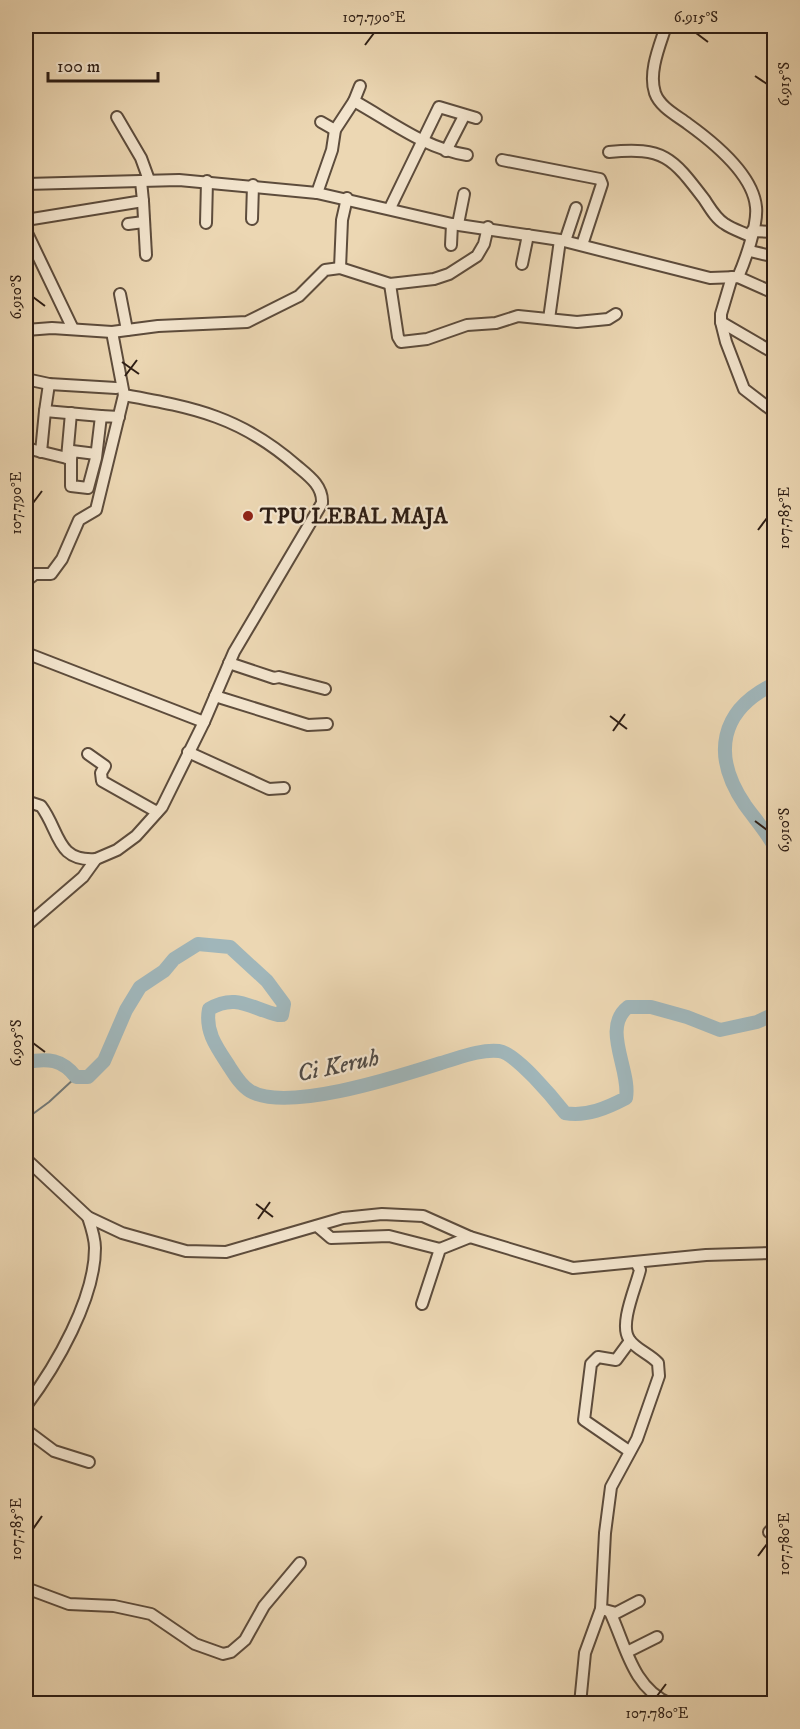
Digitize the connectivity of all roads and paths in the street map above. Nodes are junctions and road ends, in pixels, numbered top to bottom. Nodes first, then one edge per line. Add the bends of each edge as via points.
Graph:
1 (666, 26) edge
2 (360, 86) dead end
3 (354, 101) junction
4 (464, 116) junction
5 (117, 117) dead end
6 (476, 118) dead end
7 (321, 122) dead end
8 (335, 130) junction
9 (420, 141) junction
10 (446, 151) junction
11 (609, 152) dead end
12 (467, 155) dead end
13 (502, 160) dead end
14 (145, 181) junction
15 (207, 181) junction
16 (26, 184) edge
17 (254, 185) junction
18 (317, 192) junction
19 (464, 194) dead end
20 (347, 198) junction
21 (143, 201) junction
22 (390, 208) junction
23 (576, 208) dead end
24 (252, 219) dead end
25 (26, 220) edge
26 (144, 222) junction
27 (206, 223) dead end
28 (128, 224) dead end
29 (455, 224) junction
30 (488, 227) junction
31 (26, 231) edge
32 (774, 232) edge
33 (751, 233) junction
34 (528, 235) junction
35 (563, 241) junction
36 (451, 245) dead end
37 (582, 245) junction
38 (750, 251) junction
39 (146, 255) dead end
40 (767, 255) dead end
41 (31, 257) edge
42 (522, 264) dead end
43 (340, 268) junction
44 (735, 277) junction
45 (390, 284) junction
46 (774, 292) edge
47 (120, 294) dead end
48 (616, 314) dead end
49 (549, 319) junction
50 (721, 322) junction
51 (73, 329) junction
52 (26, 330) edge
53 (127, 330) junction
54 (112, 333) junction
55 (774, 353) edge
56 (26, 379) edge
57 (49, 384) junction
58 (120, 392) junction
59 (45, 411) junction
60 (774, 411) edge
61 (71, 413) junction
62 (101, 416) junction
63 (119, 417) junction
64 (26, 448) edge
65 (41, 452) junction
66 (96, 454) junction
67 (69, 455) junction
68 (26, 581) edge
69 (26, 653) edge
70 (229, 663) junction
71 (325, 688) dead end
72 (215, 696) junction
73 (204, 722) junction
74 (327, 724) dead end
75 (188, 752) junction
76 (88, 754) dead end
77 (284, 788) dead end
78 (26, 801) edge
79 (157, 812) junction
80 (96, 859) junction
81 (26, 926) edge
82 (26, 1159) edge
83 (88, 1217) junction
84 (317, 1226) junction
85 (470, 1237) junction
86 (440, 1249) junction
87 (774, 1253) edge
88 (636, 1263) junction
89 (422, 1304) dead end
90 (630, 1341) junction
91 (28, 1400) edge
92 (26, 1430) edge
93 (629, 1451) junction
94 (89, 1462) dead end
95 (300, 1563) dead end
96 (26, 1588) edge
97 (639, 1601) dead end
98 (605, 1611) junction
99 (657, 1637) dead end
100 (627, 1652) junction
101 (580, 1704) edge
102 (670, 1704) edge

1 - 33 street via 655,65 656,95 741,174 756,206
2 - 3 street
3 - 8 street
3 - 9 street
4 - 6 street
4 - 9 street via 439,107
4 - 10 street
5 - 14 street via 141,158
7 - 8 street
8 - 18 street
9 - 10 street
9 - 22 street
10 - 12 street
11 - 33 street via 633,150 668,158 679,166 719,219
13 - 37 street via 600,179 602,184
14 - 15 street
14 - 16 street
14 - 21 street
15 - 17 street
15 - 27 street
17 - 18 street
17 - 24 street
18 - 20 street
19 - 29 street
20 - 22 street
20 - 43 street
21 - 25 street
21 - 26 street
22 - 29 street
23 - 35 street
26 - 28 street
26 - 39 street
29 - 30 street
29 - 36 street
30 - 34 street
30 - 45 street via 477,256 449,274
31 - 41 street
32 - 33 street
33 - 38 street
34 - 35 street
34 - 42 street
35 - 37 street
35 - 49 street
37 - 44 street via 710,278
38 - 40 street
38 - 44 street
41 - 51 street
43 - 45 street
43 - 53 street via 326,270 299,296 248,322
44 - 46 street
44 - 50 street via 725,294
45 - 49 street via 400,342 518,316
47 - 53 street
48 - 49 street via 608,319 578,322
50 - 55 street
50 - 60 street via 744,389
51 - 52 street
51 - 54 street
53 - 54 street
54 - 58 street
56 - 57 street
57 - 58 street
57 - 59 street
58 - 63 street
58 - 70 street via 213,414 237,424 276,447 323,495
59 - 61 street
59 - 65 street
61 - 62 street
61 - 67 street
62 - 63 street
62 - 66 street
63 - 68 street via 96,510 79,520 51,574 35,574
64 - 65 street
65 - 67 street
66 - 67 street
66 - 67 street via 86,489 71,486
69 - 73 street
70 - 71 street via 274,678
70 - 72 street
72 - 73 street
72 - 74 street via 308,725
73 - 75 street
75 - 77 street via 269,789
75 - 79 street
76 - 79 street via 105,766 102,781
78 - 80 street via 41,806 60,843 71,855
79 - 80 street via 136,836
80 - 81 street via 83,877
82 - 83 street
83 - 84 street via 145,1240 203,1252 226,1252
83 - 91 street via 95,1247 90,1285 63,1346
84 - 85 street via 364,1214 411,1214
84 - 86 street via 330,1238 389,1236
85 - 86 street
85 - 88 street via 573,1268
86 - 89 street
87 - 88 street
88 - 90 street via 640,1270 626,1326
90 - 93 street via 652,1356 660,1368 655,1390
90 - 93 street via 616,1360 598,1357 591,1364 584,1420
92 - 94 street via 54,1451
93 - 98 street via 609,1499
95 - 96 street via 264,1606 245,1640 224,1654 195,1644 151,1614 114,1606 69,1604
97 - 98 street via 621,1611
98 - 100 street
98 - 101 street via 585,1653
99 - 100 street
100 - 102 street via 640,1683

